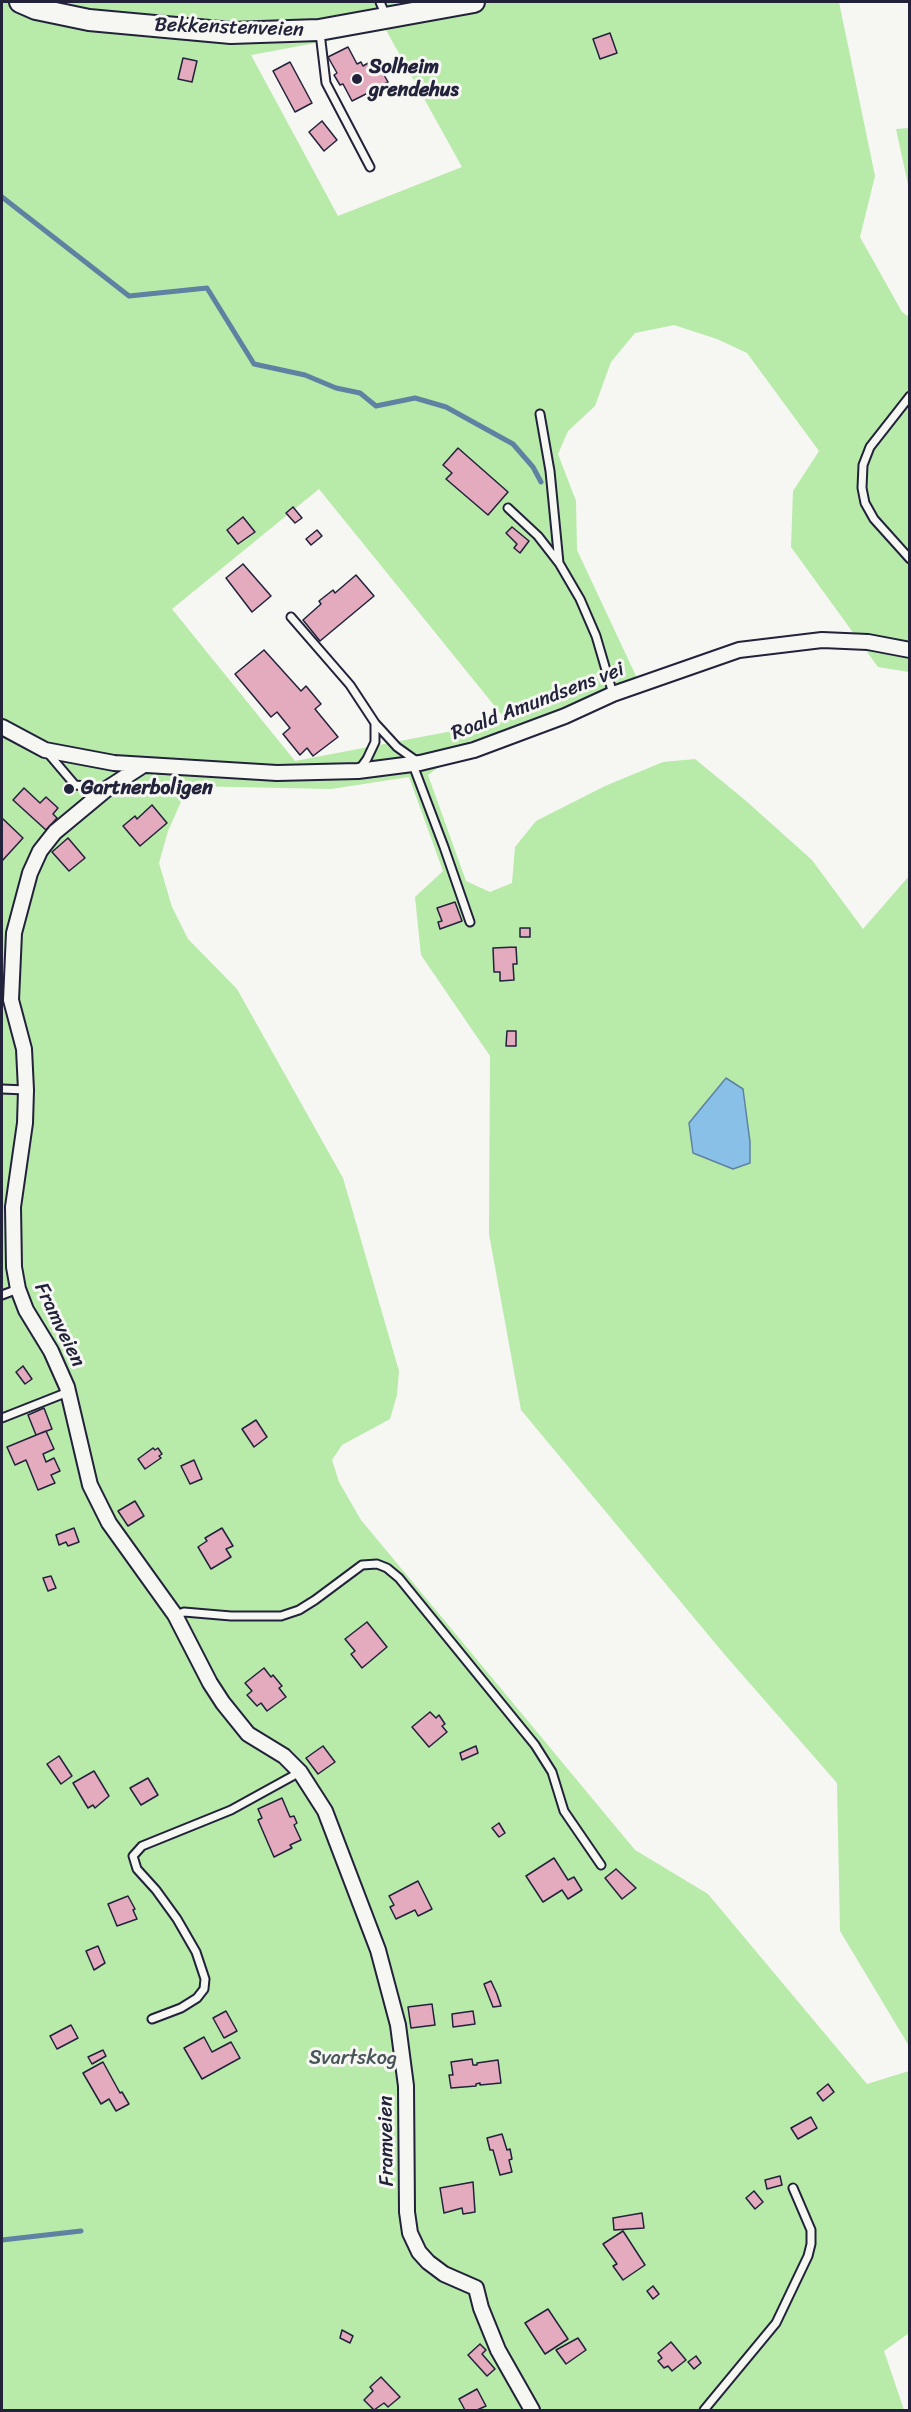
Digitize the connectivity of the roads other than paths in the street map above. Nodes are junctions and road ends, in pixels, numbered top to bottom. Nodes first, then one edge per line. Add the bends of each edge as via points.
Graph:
1 (20, 2) edge
2 (474, 2) edge
3 (383, 10) edge
4 (320, 30) junction
5 (370, 167) dead end
6 (909, 396) edge
7 (540, 414) dead end
8 (508, 508) dead end
9 (909, 560) edge
10 (559, 563) junction
11 (291, 617) dead end
12 (909, 650) edge
13 (613, 694) junction
14 (375, 723) junction
15 (2, 727) edge
16 (45, 750) junction
17 (416, 764) junction
18 (142, 766) junction
19 (358, 771) junction
20 (108, 788) junction
21 (470, 922) dead end
22 (2, 1089) edge
23 (26, 1090) junction
24 (18, 1289) junction
25 (2, 1295) edge
26 (68, 1392) junction
27 (2, 1418) edge
28 (176, 1615) junction
29 (300, 1772) junction
30 (601, 1865) dead end
31 (152, 2019) dead end
32 (793, 2188) dead end
33 (532, 2410) edge
34 (704, 2410) edge

1 - 4 main road, Bekkenstenveien via 89,20 174,29 231,33
2 - 3 main road, Bekkenstenveien
3 - 4 main road, Bekkenstenveien
4 - 5 lane via 326,83
6 - 9 lane via 870,447 863,465 862,488 874,519
7 - 10 lane
8 - 10 lane
10 - 13 lane via 596,636
11 - 14 lane via 350,685
12 - 13 street, Roald Amundsens vei via 846,640 768,645 709,659
13 - 17 street, Roald Amundsens vei via 484,746
14 - 17 lane
14 - 19 lane via 372,748
15 - 16 street, Roald Amundsens vei
16 - 18 street, Roald Amundsens vei
16 - 20 lane via 75,786
17 - 19 street, Roald Amundsens vei
17 - 21 lane
18 - 19 street, Roald Amundsens vei via 277,773
18 - 20 street, Framveien
20 - 23 street, Framveien via 55,832 30,873 14,933 11,1000 24,1049
22 - 23 lane
23 - 24 street, Framveien via 14,1207
24 - 25 lane
24 - 26 street, Framveien
26 - 27 lane
26 - 28 street, Framveien via 82,1459 98,1505
28 - 29 street, Framveien via 210,1683 238,1722 248,1734 284,1756
28 - 30 lane via 184,1612 281,1616 299,1610 363,1565 387,1568 535,1745 552,1772 564,1811
29 - 31 lane via 231,1810 142,1846 134,1856 137,1869 177,1919 205,1979 197,1998
29 - 33 street, Framveien via 325,1811 341,1849 378,1950 398,2025 406,2086 410,2233 428,2262 476,2288 498,2350
32 - 34 lane via 811,2230 808,2256 776,2323

